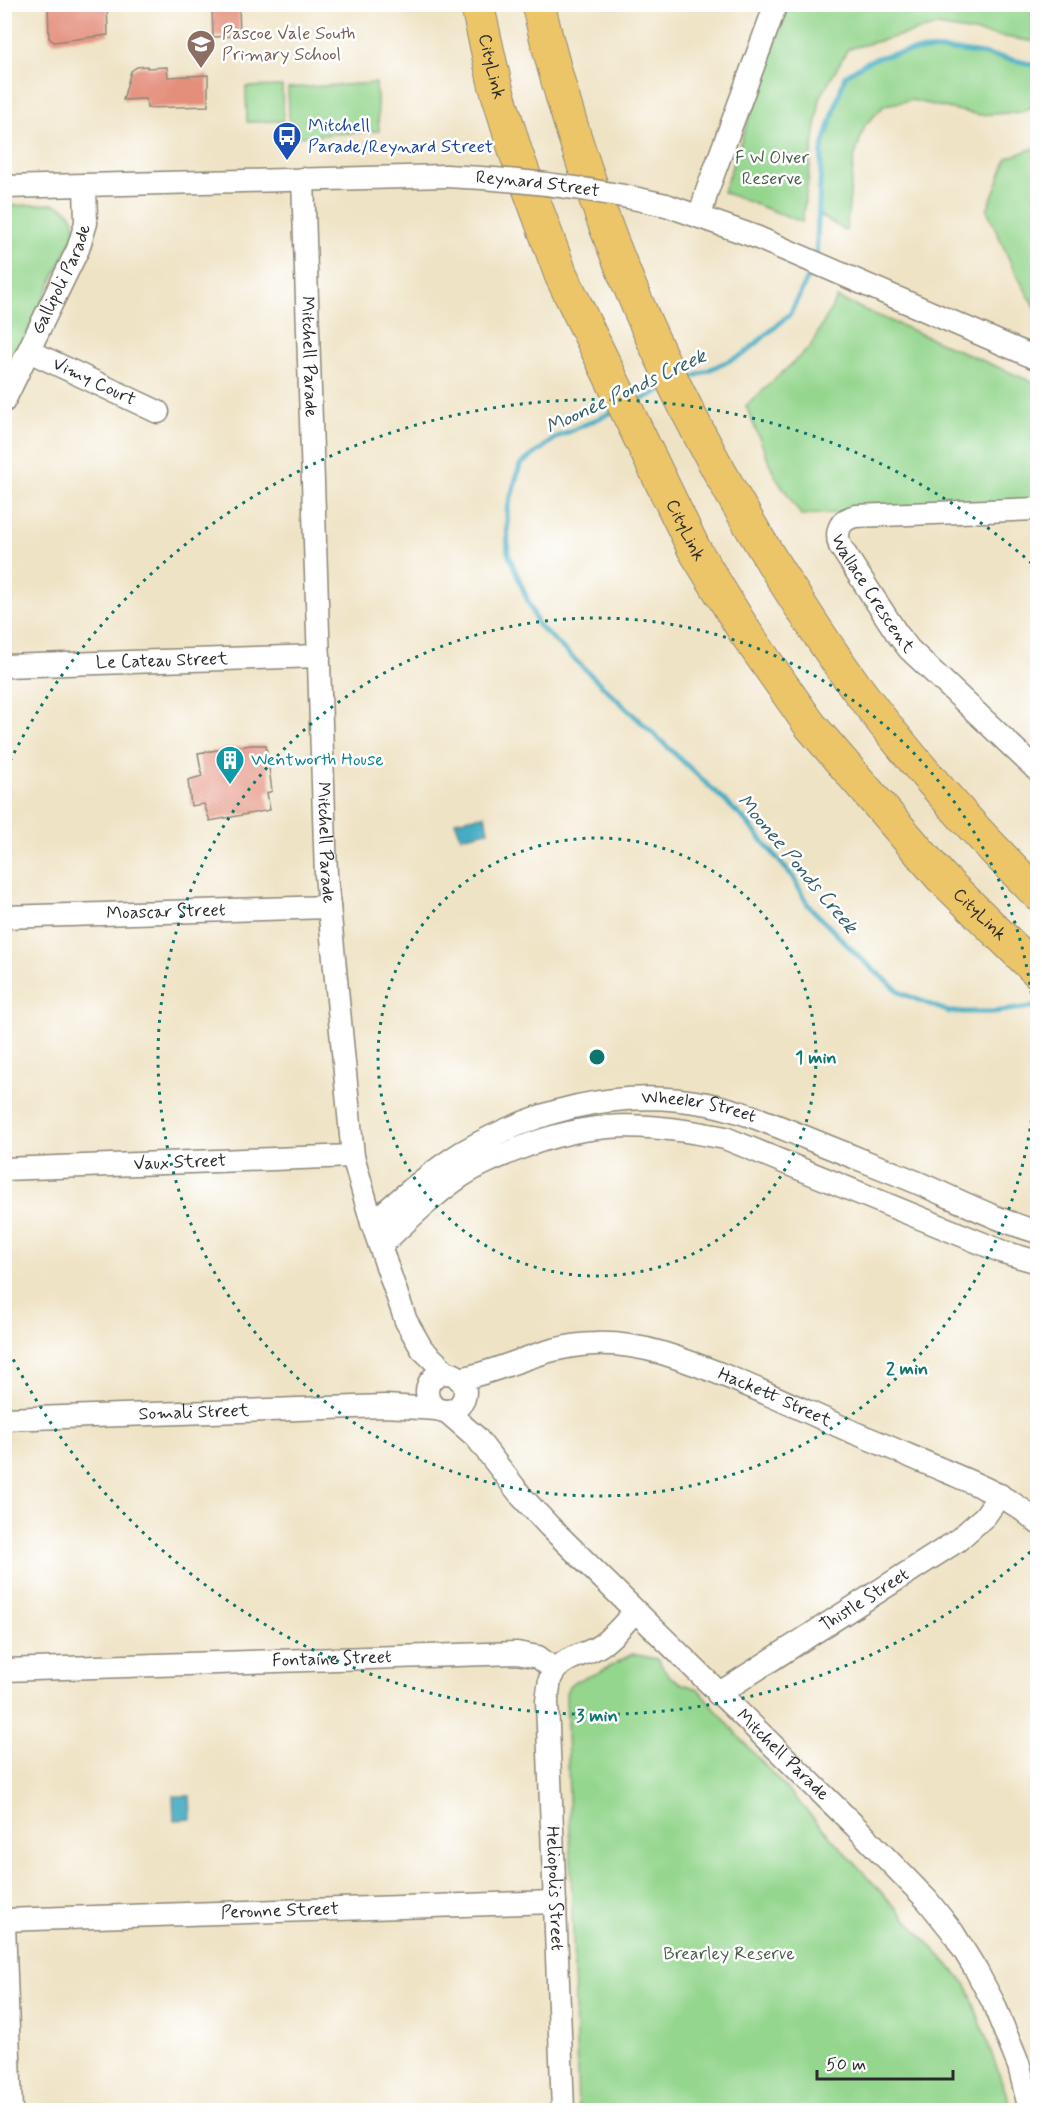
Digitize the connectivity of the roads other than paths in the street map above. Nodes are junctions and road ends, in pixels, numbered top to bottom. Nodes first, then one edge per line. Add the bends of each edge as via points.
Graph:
1 (477, 4) edge
2 (538, 4) edge
3 (776, 4) edge
4 (303, 179) junction
5 (86, 185) junction
6 (4, 187) edge
7 (700, 217) junction
8 (28, 351) junction
9 (1038, 359) edge
10 (4, 401) edge
11 (158, 412) dead end
12 (1038, 509) edge
13 (319, 656) junction
14 (4, 666) edge
15 (1038, 771) edge
16 (1038, 894) edge
17 (329, 908) junction
18 (4, 917) edge
19 (1028, 963) edge
20 (354, 1156) junction
21 (4, 1169) edge
22 (372, 1223) junction
23 (1038, 1232) edge
24 (380, 1246) junction
25 (1038, 1262) edge
26 (446, 1393) junction
27 (4, 1419) edge
28 (1000, 1495) junction
29 (1038, 1523) edge
30 (635, 1611) junction
31 (4, 1670) edge
32 (555, 1670) junction
33 (718, 1694) junction
34 (555, 1902) junction
35 (4, 1922) edge
36 (11, 2110) edge
37 (563, 2110) edge
38 (1030, 2110) edge

1 - 19 highway, CityLink via 516,153 561,275 694,549 745,632 810,725 941,877
2 - 16 highway via 553,70 613,244 686,409 745,517 856,686 925,773
3 - 7 street
4 - 5 street, Reynard Street
4 - 7 street, Reynard Street, bridge via 501,178 611,192
4 - 13 street, Mitchell Parade
5 - 6 street, Reynard Street
5 - 8 street, Gallipoli Parade via 86,223 78,249
7 - 9 street, Reynard Street via 756,237
8 - 10 street, Gallipoli Parade
8 - 11 street, Vimy Court
12 - 15 street, Wallace Crescent via 856,516 842,522 838,540 903,642
13 - 14 street, Le Cateau Street
13 - 17 street, Mitchell Parade
17 - 18 street, Moascar Street
17 - 20 street, Mitchell Parade
20 - 21 street, Vaux Street
20 - 22 street, Mitchell Parade
22 - 23 street, Wheeler Street via 420,1183 495,1134 581,1104 645,1098 710,1104 754,1116 1015,1226
22 - 24 street, Mitchell Parade
24 - 25 street, Wheeler Street via 425,1204 481,1165 563,1133 620,1125 688,1130 725,1138 1003,1252
24 - 26 street, Mitchell Parade via 406,1321
26 - 27 street, Somali Street via 385,1406
26 - 28 street, Hackett Street via 546,1350 617,1345 660,1353 720,1375
26 - 30 street, Mitchell Parade via 522,1497
28 - 29 street, Hackett Street
28 - 33 street, Thistle Street via 985,1516 957,1541
30 - 32 street via 599,1646 563,1662
30 - 33 street, Mitchell Parade
31 - 32 street, Fontaine Street via 517,1653 538,1657
32 - 34 street, Heliopolis Street via 547,1701
33 - 38 street, Mitchell Parade via 903,1874 951,1931 976,1970 1005,2029
34 - 35 street, Peronne Street
34 - 37 street, Heliopolis Street
35 - 36 street

